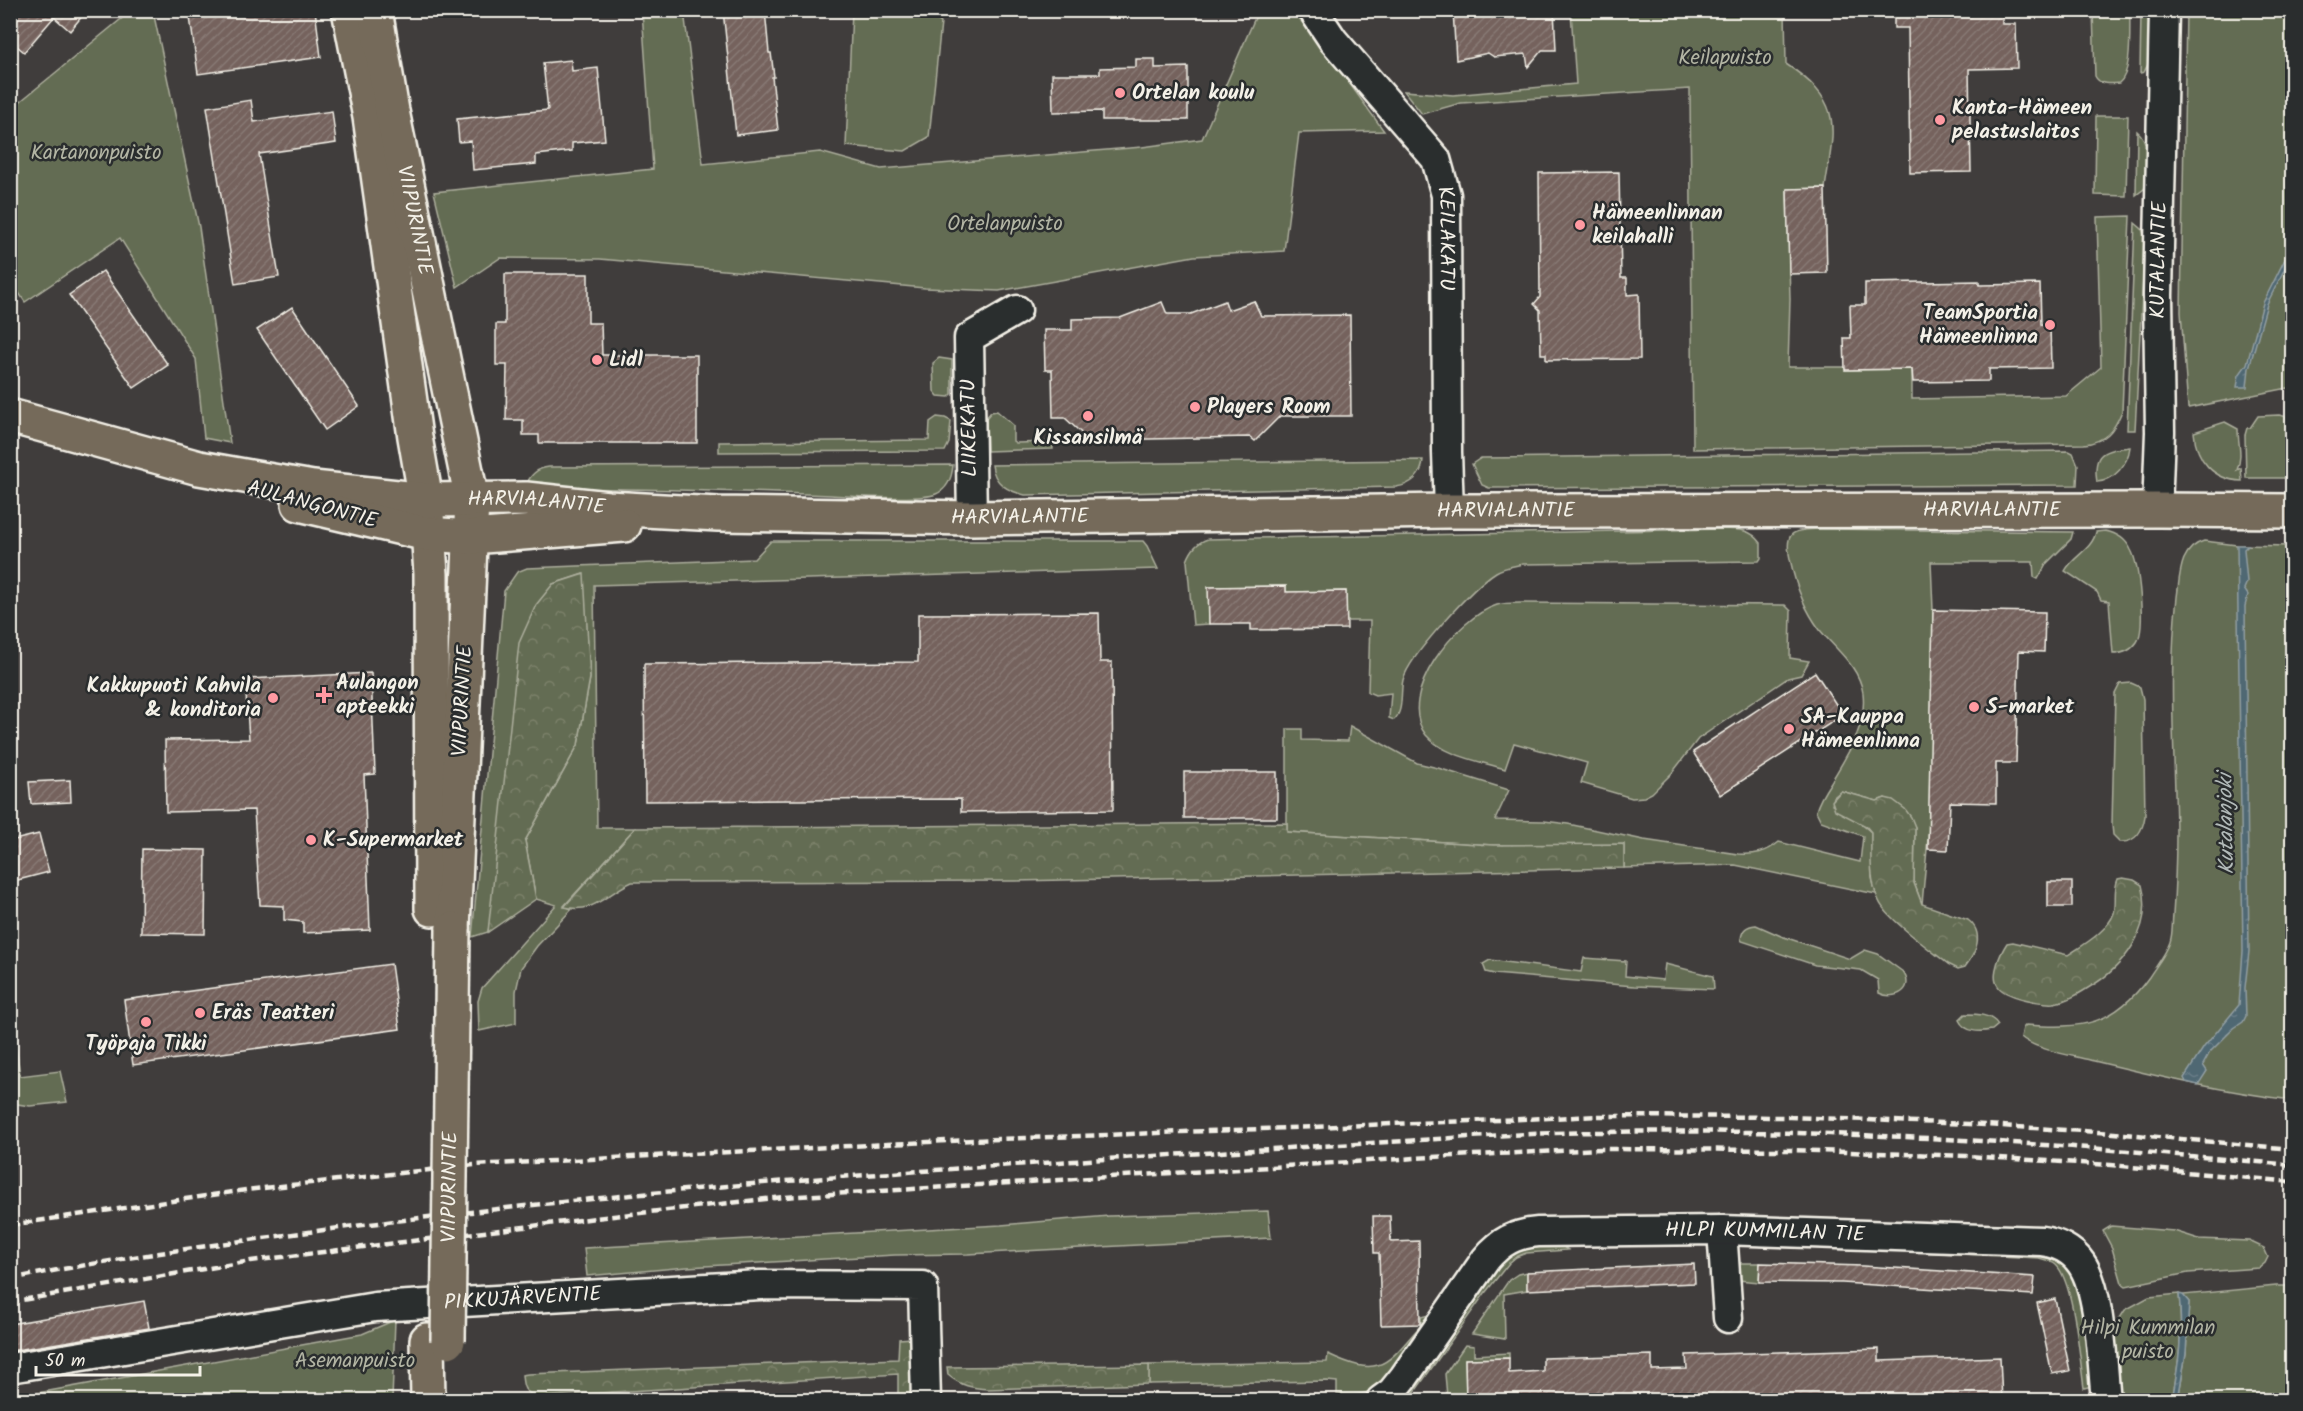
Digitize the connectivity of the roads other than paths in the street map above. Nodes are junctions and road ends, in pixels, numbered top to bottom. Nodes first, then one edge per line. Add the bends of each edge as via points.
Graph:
1 (349, 10) edge
2 (375, 10) edge
3 (1313, 10) edge
4 (2164, 10) edge
5 (1017, 310) dead end
6 (10, 416) edge
7 (199, 468) junction
8 (426, 500) junction
9 (472, 500) junction
10 (2157, 510) junction
11 (1449, 511) junction
12 (2292, 512) edge
13 (718, 514) junction
14 (972, 518) junction
15 (427, 534) junction
16 (471, 537) junction
17 (442, 929) junction
18 (1722, 1230) junction
19 (1728, 1318) dead end
20 (438, 1341) junction
21 (10, 1368) edge
22 (428, 1401) edge
23 (450, 1401) edge
24 (926, 1401) edge
25 (1381, 1401) edge
26 (2106, 1401) edge

1 - 8 main road, VIIPURINTIE via 370,117
2 - 9 main road, VIIPURINTIE
3 - 11 street, KEILAKATU via 1333,40 1436,159 1446,195
4 - 10 street, KUTALANTIE
5 - 14 street, LIIKEKATU via 969,338
6 - 7 main road, AULANGONTIE
7 - 8 main road, AULANGONTIE via 313,488
7 - 15 main road, AULANGONTIE via 291,502
8 - 9 main road, HARVIALANTIE
8 - 15 main road, VIIPURINTIE
9 - 13 main road, HARVIALANTIE via 526,499
9 - 16 main road, VIIPURINTIE
10 - 11 main road, HARVIALANTIE
10 - 12 main road, HARVIALANTIE
11 - 14 main road, HARVIALANTIE
13 - 14 main road, HARVIALANTIE
13 - 16 main road, HARVIALANTIE via 668,522
15 - 16 main road, HARVIALANTIE
15 - 17 main road, VIIPURINTIE
16 - 17 main road, VIIPURINTIE
17 - 20 main road, VIIPURINTIE
18 - 19 street
18 - 25 street, HILPI KUMMILAN TIE via 1538,1232 1508,1239 1486,1258 1404,1377
18 - 26 street, HILPI KUMMILAN TIE via 2042,1241 2059,1245 2078,1259 2091,1285
20 - 22 main road, VIIPURINTIE
20 - 23 main road, VIIPURINTIE
21 - 24 street, PIKKUJÄRVENTIE via 375,1307 760,1285 923,1286

